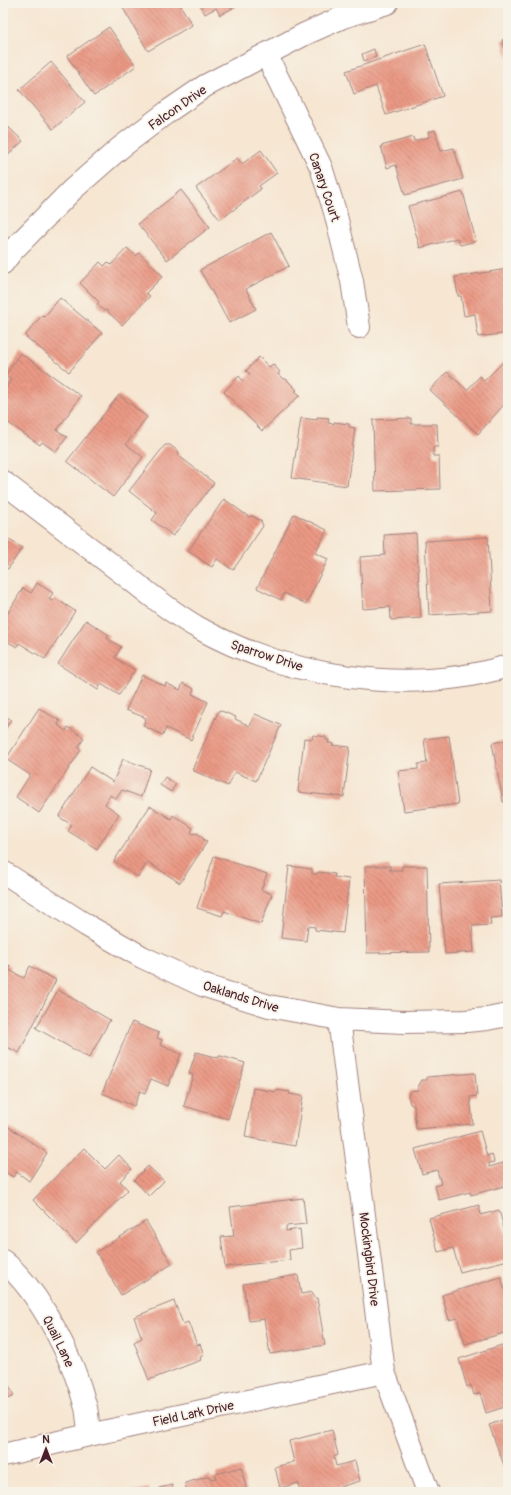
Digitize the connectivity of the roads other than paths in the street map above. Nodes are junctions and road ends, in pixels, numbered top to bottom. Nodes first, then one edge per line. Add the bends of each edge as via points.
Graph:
1 (387, 3) edge
2 (266, 54) junction
3 (3, 262) edge
4 (358, 328) dead end
5 (3, 482) edge
6 (508, 666) edge
7 (3, 872) edge
8 (508, 1015) edge
9 (339, 1019) junction
10 (3, 1261) edge
11 (384, 1372) junction
12 (89, 1435) junction
13 (3, 1455) edge
14 (428, 1492) edge

1 - 2 street, Falcon Drive via 324,25
2 - 3 street, Falcon Drive via 200,90 120,148 72,190
2 - 4 street, Canary Court via 321,167 336,212 352,281
5 - 6 street, Sparrow Drive via 196,627 238,648 325,673 370,679 414,681 459,677
7 - 9 street, Oaklands Drive via 142,957 202,985 269,1006
8 - 9 street, Oaklands Drive via 466,1021
9 - 11 street, Mockingbird Drive
10 - 12 street, Quail Lane via 25,1285 56,1332 86,1408
11 - 12 street, Field Lark Drive
11 - 14 street, Mockingbird Drive
12 - 13 street, Field Lark Drive

